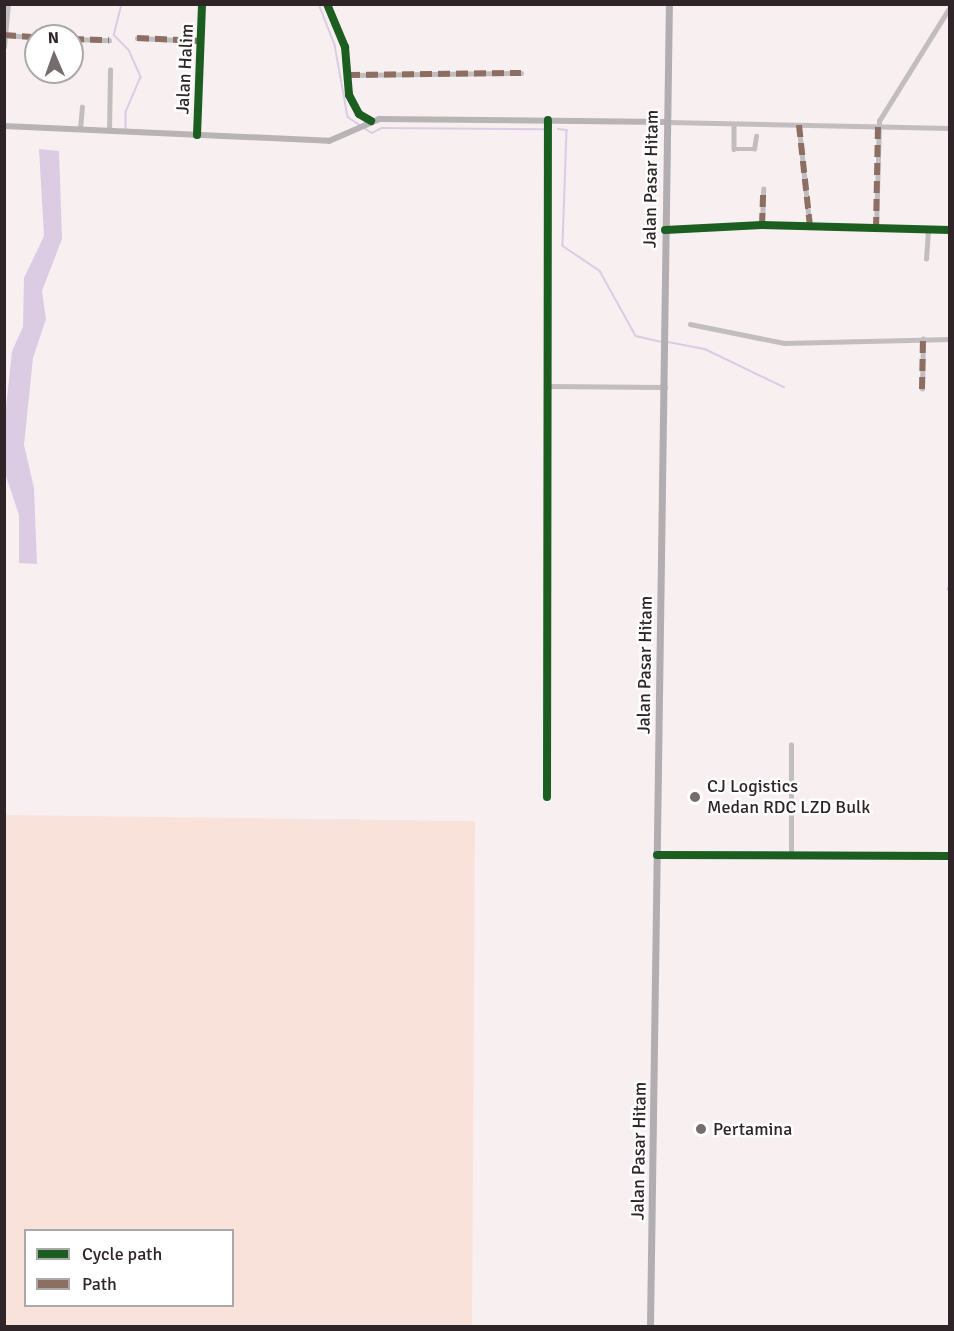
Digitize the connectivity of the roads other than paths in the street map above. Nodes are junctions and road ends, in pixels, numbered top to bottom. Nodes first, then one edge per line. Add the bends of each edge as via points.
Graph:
1 (8, 4) edge
2 (202, 4) edge
3 (327, 4) edge
4 (669, 4) edge
5 (950, 7) edge
6 (5, 35) edge
7 (24, 36) edge
8 (137, 38) dead end
9 (84, 39) edge
10 (109, 40) dead end
11 (201, 41) junction
12 (4, 47) edge
13 (111, 70) dead end
14 (521, 73) dead end
15 (348, 75) junction
16 (82, 107) dead end
17 (548, 120) junction
18 (369, 122) junction
19 (667, 122) junction
20 (734, 124) junction
21 (799, 125) junction
22 (878, 125) junction
23 (4, 126) edge
24 (950, 128) edge
25 (80, 129) junction
26 (108, 130) junction
27 (197, 135) junction
28 (756, 136) dead end
29 (763, 189) dead end
30 (762, 225) junction
31 (810, 226) junction
32 (876, 229) junction
33 (665, 230) junction
34 (928, 230) junction
35 (950, 230) edge
36 (926, 260) dead end
37 (690, 324) dead end
38 (923, 339) junction
39 (950, 339) edge
40 (546, 386) junction
41 (665, 387) junction
42 (922, 389) dead end
43 (791, 745) dead end
44 (547, 797) dead end
45 (790, 854) junction
46 (657, 855) junction
47 (950, 856) edge
48 (650, 1326) edge

1 - 6 street
2 - 11 street, Jalan Halim
3 - 15 street via 345,47
4 - 19 main road, Jalan Pasar Hitam
5 - 22 street
6 - 7 street
6 - 12 street
8 - 11 street
9 - 10 street
11 - 27 street, Jalan Halim
13 - 26 street
14 - 15 street
15 - 18 street via 354,106
16 - 25 street
17 - 18 main road
17 - 19 main road
17 - 40 street
18 - 27 main road via 329,141
19 - 20 street
19 - 33 main road, Jalan Pasar Hitam
20 - 21 street
20 - 28 street via 734,149 753,150
21 - 22 street
21 - 31 street
22 - 24 street
22 - 32 street
23 - 25 main road
25 - 26 main road
26 - 27 main road
29 - 30 street
30 - 31 street
30 - 33 street
31 - 32 street
32 - 34 street
33 - 41 main road, Jalan Pasar Hitam
34 - 35 street
34 - 36 street
37 - 38 street via 784,343
38 - 39 street
38 - 42 street
40 - 41 street
40 - 44 street
41 - 46 main road, Jalan Pasar Hitam
43 - 45 street
45 - 46 street
45 - 47 street
46 - 48 main road, Jalan Pasar Hitam

